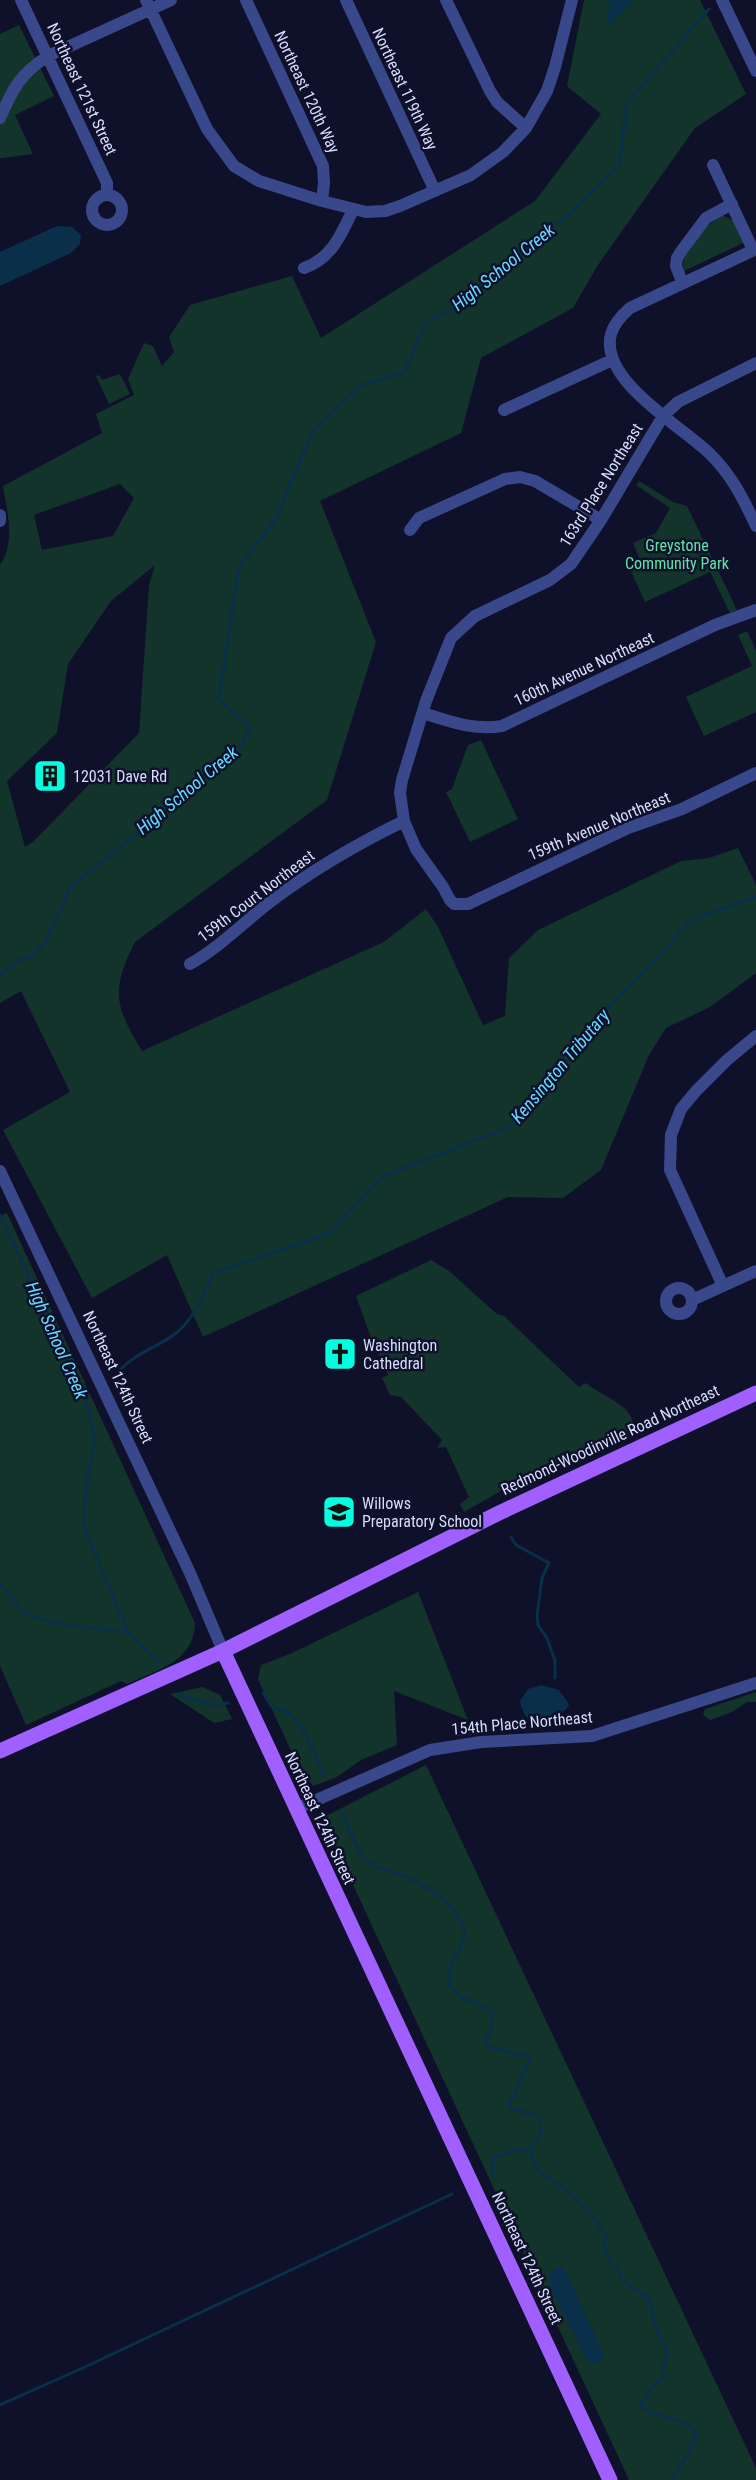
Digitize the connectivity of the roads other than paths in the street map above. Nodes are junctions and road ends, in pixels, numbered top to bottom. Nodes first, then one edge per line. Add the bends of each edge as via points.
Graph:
1 (21, 0) edge
2 (171, 0) edge
3 (246, 0) edge
4 (346, 0) edge
5 (446, 0) edge
6 (572, 0) edge
7 (722, 0) edge
8 (148, 5) edge
9 (48, 56) junction
10 (756, 71) edge
11 (0, 118) edge
12 (526, 128) junction
13 (713, 165) dead end
14 (435, 191) junction
15 (107, 194) dead end
16 (322, 201) junction
17 (732, 204) junction
18 (353, 210) junction
19 (754, 250) edge
20 (304, 268) dead end
21 (682, 282) junction
22 (612, 360) junction
23 (756, 363) edge
24 (504, 410) dead end
25 (663, 416) junction
26 (0, 515) edge
27 (601, 520) junction
28 (0, 521) edge
29 (756, 526) edge
30 (411, 530) dead end
31 (756, 610) edge
32 (423, 713) junction
33 (756, 773) edge
34 (404, 821) junction
35 (454, 904) joint
36 (190, 964) dead end
37 (756, 1036) edge
38 (0, 1171) edge
39 (756, 1271) edge
40 (723, 1286) junction
41 (692, 1300) dead end
42 (756, 1393) edge
43 (223, 1651) junction
44 (756, 1683) edge
45 (0, 1751) edge
46 (296, 1809) junction
47 (610, 2480) edge

1 - 9 street, Northeast 121st Street
2 - 8 street
3 - 16 street, Northeast 120th Way via 323,166
4 - 14 street, Northeast 119th Way
5 - 12 street via 489,91
6 - 12 street via 555,67 539,108
7 - 10 street
8 - 9 street
8 - 16 street via 207,129 225,156 259,181
9 - 11 street via 21,77
9 - 15 street, Northeast 121st Street via 107,183
12 - 14 street via 487,166
13 - 17 street
14 - 18 street via 385,211
16 - 18 street
17 - 19 street
17 - 21 street via 706,218 682,250 676,266
18 - 20 street via 327,255
19 - 21 street
21 - 22 street via 630,308 618,320 611,334
22 - 24 street
22 - 25 street
23 - 25 street, 163rd Place Northeast via 678,402
25 - 27 street, 163rd Place Northeast
25 - 29 street via 721,465 736,484
26 - 28 street
27 - 30 street via 535,481 520,477 505,479 419,518
27 - 32 street, 163rd Place Northeast via 571,564 550,580 475,616 451,638
31 - 32 street, 160th Avenue Northeast via 502,726 461,725
32 - 34 street, 163rd Place Northeast via 402,780
33 - 35 street, 159th Avenue Northeast via 468,904
34 - 35 street, 163rd Place Northeast via 416,849
34 - 36 street, 159th Court Northeast via 351,847
37 - 40 street via 696,1091 681,1109 671,1135 670,1170
38 - 43 street, Northeast 124th Street
39 - 40 street
40 - 41 street
42 - 43 main road, Redmond-Woodinville Road Northeast via 499,1513
43 - 45 main road, Redmond-Woodinville Road Northeast
43 - 46 main road, Northeast 124th Street
44 - 46 street, 154th Place Northeast via 592,1736 481,1742 430,1750
46 - 47 main road, Northeast 124th Street

